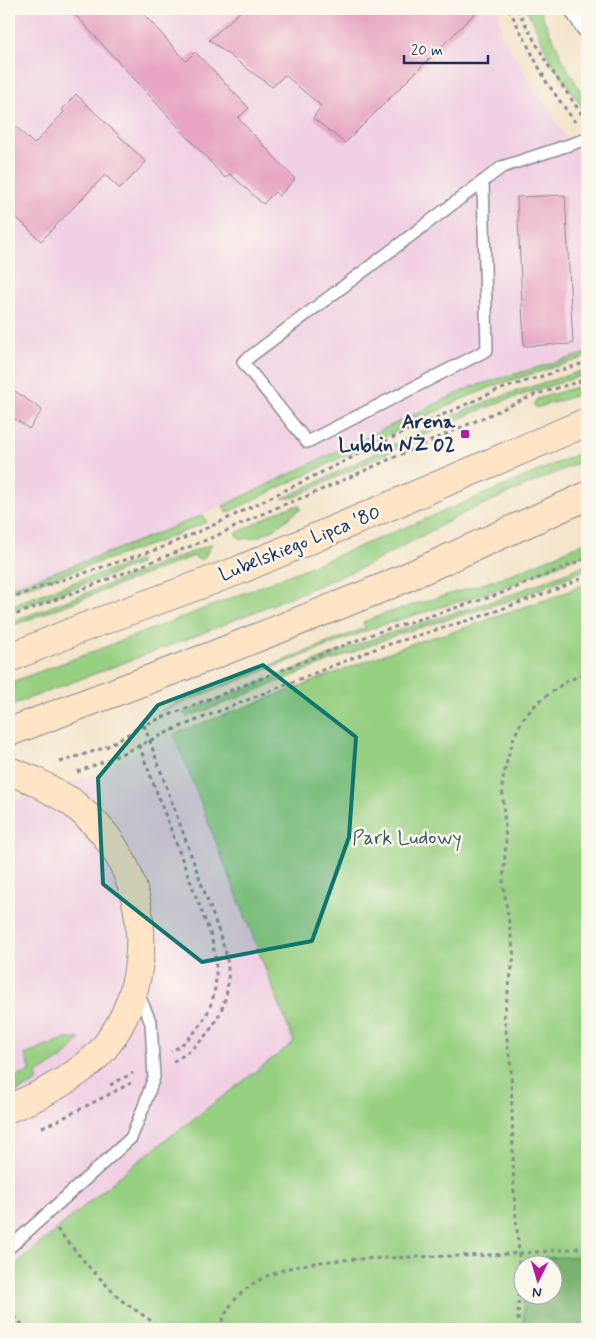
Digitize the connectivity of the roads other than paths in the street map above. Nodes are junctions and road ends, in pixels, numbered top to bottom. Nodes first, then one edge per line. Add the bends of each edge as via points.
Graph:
1 (576, 9) edge
2 (587, 26) edge
3 (587, 139) edge
4 (484, 181) junction
5 (587, 422) edge
6 (587, 496) edge
7 (9, 658) edge
8 (9, 732) edge
9 (9, 771) edge
10 (135, 984) junction
11 (9, 1108) edge
12 (9, 1248) edge

1 - 2 street
3 - 4 lane via 502,167
4 - 4 lane via 487,350 306,442 243,362
5 - 7 main road, Lubelskiego Lipca '80 via 237,571
6 - 8 main road via 378,589
9 - 10 main road, bridge via 33,780 70,801 97,824 116,851 136,899 140,926
10 - 11 main road via 122,1021 104,1048 48,1090
10 - 12 lane via 151,1023 154,1072 131,1138

